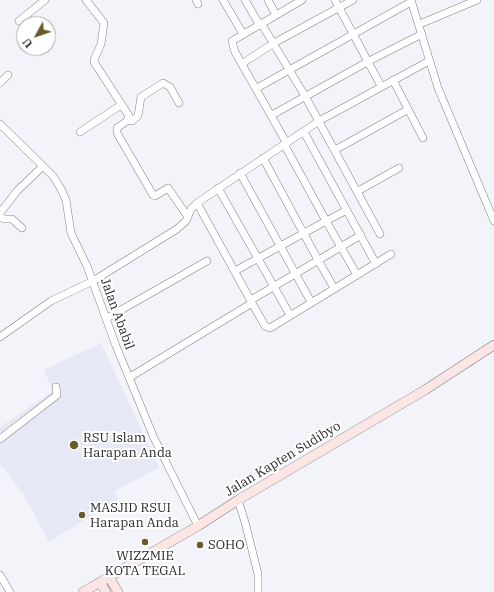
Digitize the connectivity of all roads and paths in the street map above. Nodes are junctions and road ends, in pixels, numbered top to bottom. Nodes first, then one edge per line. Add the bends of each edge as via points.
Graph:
1 (45, 0) edge
2 (86, 0) edge
3 (223, 0) edge
4 (244, 0) edge
5 (268, 0) edge
6 (302, 0) edge
7 (335, 0) edge
8 (353, 0) edge
9 (477, 0) edge
10 (411, 2) edge
11 (340, 8) junction
12 (276, 14) junction
13 (25, 16) edge
14 (260, 23) junction
15 (420, 24) junction
16 (242, 34) junction
17 (422, 34) junction
18 (354, 35) junction
19 (274, 43) junction
20 (429, 61) junction
21 (368, 62) junction
22 (243, 63) junction
23 (290, 70) junction
24 (8, 75) dead end
25 (393, 80) junction
26 (0, 82) edge
27 (381, 86) junction
28 (258, 90) junction
29 (306, 96) junction
30 (179, 103) dead end
31 (121, 105) junction
32 (407, 110) junction
33 (272, 115) junction
34 (128, 120) junction
35 (319, 121) junction
36 (2, 129) edge
37 (80, 132) dead end
38 (304, 132) junction
39 (423, 138) dead end
40 (285, 143) junction
41 (336, 150) junction
42 (263, 158) junction
43 (43, 166) junction
44 (399, 168) dead end
45 (240, 174) junction
46 (218, 188) junction
47 (358, 191) junction
48 (197, 203) junction
49 (347, 210) junction
50 (0, 213) edge
51 (0, 217) edge
52 (188, 217) junction
53 (326, 221) junction
54 (494, 221) edge
55 (22, 228) dead end
56 (303, 233) junction
57 (380, 234) dead end
58 (361, 235) junction
59 (279, 245) junction
60 (341, 247) junction
61 (391, 254) dead end
62 (258, 257) junction
63 (318, 260) junction
64 (207, 261) dead end
65 (376, 264) junction
66 (235, 271) junction
67 (295, 274) junction
68 (357, 275) junction
69 (92, 281) junction
70 (274, 287) junction
71 (334, 288) junction
72 (251, 302) junction
73 (311, 302) junction
74 (290, 315) junction
75 (107, 318) junction
76 (0, 337) edge
77 (494, 345) edge
78 (130, 377) junction
79 (56, 387) dead end
80 (0, 439) edge
81 (238, 500) junction
82 (198, 526) junction
83 (0, 575) edge
84 (109, 577) junction
85 (100, 582) junction
86 (10, 592) edge
87 (83, 592) edge
88 (106, 592) edge
89 (118, 592) edge
90 (258, 592) edge

1 - 13 street
2 - 31 street via 104,23 101,44 94,62
3 - 16 street
4 - 14 street
5 - 12 street
6 - 12 street
7 - 11 street
8 - 11 street
9 - 15 street
10 - 15 street
10 - 18 street
11 - 18 street
11 - 19 street
12 - 14 street
14 - 16 street
14 - 19 street
15 - 17 street
16 - 22 street via 234,39 232,45
17 - 20 street
17 - 21 street
18 - 21 street
18 - 23 street
19 - 22 street
19 - 23 street
20 - 25 street
20 - 54 street
21 - 27 street
21 - 29 street
22 - 28 street
23 - 28 street
23 - 29 street
24 - 26 street
25 - 27 street
25 - 32 street
27 - 35 street
28 - 33 street
29 - 33 street
29 - 35 street
30 - 34 street via 170,87 163,82 141,98 138,116 132,122
31 - 34 street
31 - 37 street
32 - 39 street
32 - 41 street
33 - 40 street
34 - 52 street via 118,128 117,133 153,195 168,188
35 - 38 street
35 - 41 street
36 - 43 street, Jalan Ababil
38 - 40 street
38 - 49 street
40 - 42 street
40 - 53 street
41 - 47 street
42 - 45 street
42 - 56 street
43 - 50 street via 17,191
43 - 69 street, Jalan Ababil via 56,179 64,194 71,233
44 - 47 street
45 - 46 street
45 - 59 street
46 - 48 street
46 - 62 street
47 - 57 street
48 - 52 street
48 - 66 street
49 - 53 street
49 - 58 street
51 - 55 street via 12,220
52 - 69 street via 177,229
53 - 56 street
53 - 60 street
56 - 59 street
56 - 63 street
58 - 60 street
58 - 65 street
59 - 62 street
59 - 67 street
60 - 63 street
60 - 68 street
61 - 65 street
62 - 66 street
62 - 70 street
63 - 67 street
63 - 71 street
64 - 75 street
65 - 68 street
66 - 72 street
67 - 70 street
67 - 73 street
68 - 71 street
69 - 75 street, Jalan Ababil
69 - 76 street via 51,301
70 - 72 street
70 - 74 street
71 - 73 street
72 - 74 street via 268,328
72 - 78 street
73 - 74 street
75 - 78 street, Jalan Ababil via 113,339
77 - 81 main road, Jalan Kapten Sudibyo via 425,390
78 - 82 street, Jalan Ababil via 154,438
79 - 80 street via 57,395
81 - 82 main road, Jalan Kapten Sudibyo
81 - 90 street via 258,574
82 - 84 main road, Jalan Kapten Sudibyo
83 - 86 street
84 - 85 main road, Jalan Kapten Sudibyo
84 - 89 main road
85 - 87 main road, Jalan Kapten Sudibyo
85 - 88 main road

